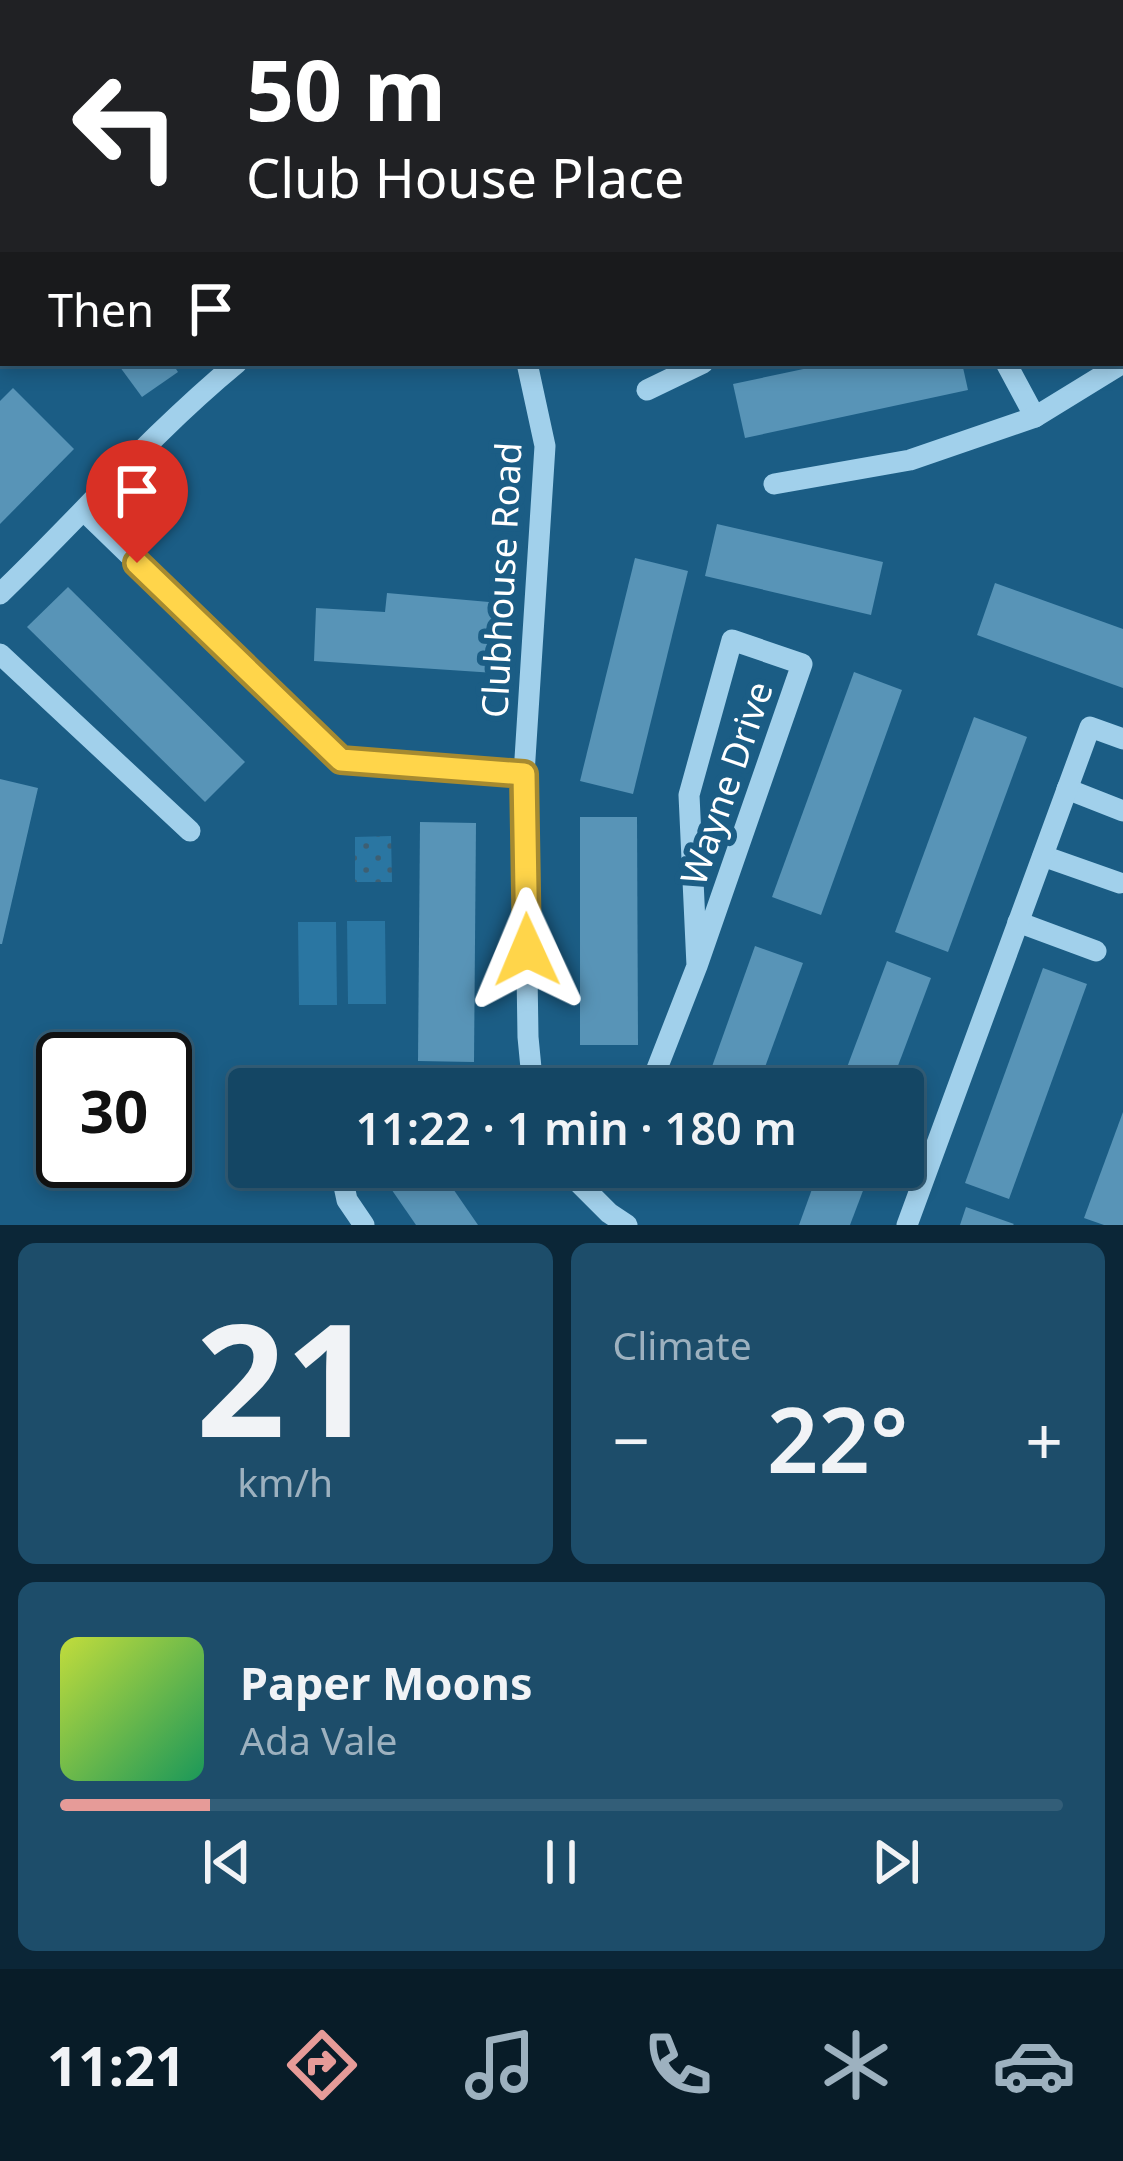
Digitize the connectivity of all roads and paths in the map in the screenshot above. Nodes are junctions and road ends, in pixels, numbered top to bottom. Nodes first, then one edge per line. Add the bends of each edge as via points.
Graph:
1 (233, 366) edge
2 (528, 366) edge
3 (697, 366) edge
4 (1008, 366) edge
5 (1118, 366) edge
6 (647, 390) dead end
7 (1035, 417) junction
8 (774, 484) dead end
9 (85, 512) junction
10 (0, 594) edge
11 (0, 654) edge
12 (1123, 740) edge
13 (524, 774) junction
14 (1067, 789) junction
15 (1123, 811) edge
16 (190, 831) dead end
17 (1042, 856) junction
18 (1120, 884) edge
19 (1018, 922) junction
20 (1096, 951) dead end
21 (697, 966) junction
22 (532, 1068) edge
23 (657, 1068) edge
24 (344, 1188) edge
25 (584, 1188) edge
26 (364, 1225) edge
27 (627, 1225) edge
28 (908, 1225) edge

1 - 9 street
2 - 13 street, Clubhouse Road via 544,446
3 - 6 street
4 - 7 street
5 - 7 street
7 - 8 street via 910,460
9 - 10 street
9 - 13 street via 341,760
11 - 16 street
12 - 14 street via 1090,727
13 - 22 street, Clubhouse Road
14 - 15 street
14 - 17 street
17 - 18 street
17 - 19 street
19 - 20 street
19 - 28 street
21 - 21 street, Wayne Drive via 802,664 732,640 689,795
21 - 23 street, Wayne Drive
24 - 26 street
25 - 27 street

